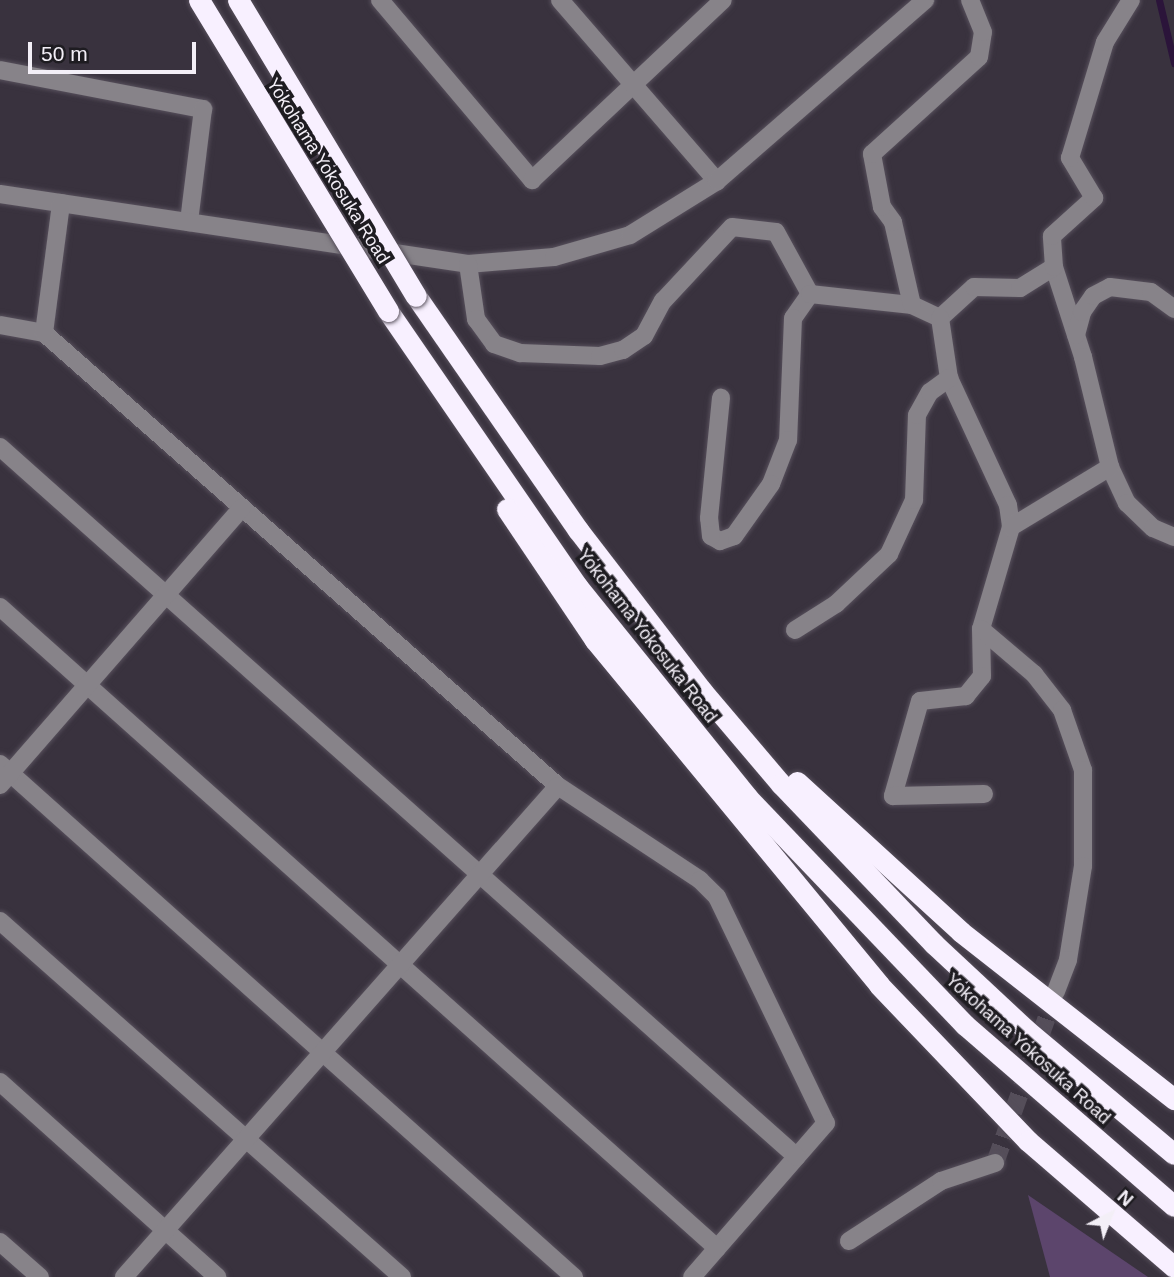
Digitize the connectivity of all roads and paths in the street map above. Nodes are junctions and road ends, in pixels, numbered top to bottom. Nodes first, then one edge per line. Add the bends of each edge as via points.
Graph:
1 (199, 0) edge
2 (238, 0) edge
3 (380, 0) edge
4 (559, 0) edge
5 (723, 0) edge
6 (925, 0) edge
7 (970, 0) edge
8 (1131, 0) edge
9 (0, 70) edge
10 (634, 84) junction
11 (717, 181) junction
12 (0, 194) edge
13 (61, 203) junction
14 (189, 222) junction
15 (468, 264) junction
16 (1054, 267) junction
17 (810, 294) junction
18 (912, 305) junction
19 (1174, 309) edge
20 (940, 318) junction
21 (0, 325) edge
22 (44, 333) junction
23 (1076, 338) junction
24 (949, 378) junction
25 (721, 398) dead end
26 (461, 423) junction
27 (0, 447) edge
28 (1110, 467) junction
29 (242, 508) junction
30 (1011, 527) junction
31 (1171, 529) edge
32 (166, 595) junction
33 (0, 607) edge
34 (981, 629) junction
35 (795, 630) dead end
36 (87, 685) junction
37 (702, 691) junction
38 (3, 774) edge
39 (558, 786) junction
40 (984, 794) dead end
41 (480, 874) junction
42 (0, 921) edge
43 (401, 963) junction
44 (1056, 992) tunnel mouth
45 (323, 1052) junction
46 (0, 1082) edge
47 (1174, 1099) edge
48 (246, 1139) junction
49 (1174, 1154) edge
50 (797, 1157) junction
51 (995, 1163) dead end
52 (1174, 1206) edge
53 (165, 1231) junction
54 (849, 1241) dead end
55 (0, 1242) edge
56 (717, 1248) junction
57 (1174, 1267) edge
58 (40, 1277) edge
59 (124, 1277) edge
60 (217, 1277) edge
61 (402, 1277) edge
62 (575, 1277) edge
63 (692, 1277) edge

1 - 26 highway, Yokohama Yokosuka Road, bridge
2 - 37 highway, Yokohama Yokosuka Road, bridge via 416,296 578,530
3 - 10 street via 532,180
4 - 10 street
5 - 10 street
6 - 11 street
7 - 18 street via 983,32 979,57 872,154 882,207 893,222
8 - 16 street via 1105,42 1070,158 1094,198 1052,236
9 - 14 street via 203,109
10 - 11 street
11 - 15 street via 630,235 554,257
12 - 13 street
13 - 14 street
13 - 22 street
14 - 15 street
15 - 17 street via 476,319 495,344 520,353 600,356 623,350 644,336 663,301 732,227 776,232
16 - 20 street via 1020,288 974,287
16 - 23 street
17 - 18 street
17 - 25 street via 793,318 788,440 771,484 734,536 720,541 711,536 709,518
18 - 20 street
19 - 23 street via 1152,292 1110,287 1093,296 1082,312
20 - 24 street
21 - 22 street
22 - 29 street
23 - 28 street
24 - 30 street via 1008,505
24 - 35 street via 930,392 916,415 914,500 889,554 836,604
26 - 52 highway, Yokohama Yokosuka Road via 577,586 747,797 964,1025
26 - 57 highway via 528,545 567,602 785,876 987,1102
27 - 32 street
28 - 30 street
28 - 31 street via 1127,503
29 - 32 street
29 - 39 street
30 - 34 street
32 - 36 street
32 - 41 street
33 - 36 street
34 - 40 street via 982,676 966,696 920,701 893,796
34 - 44 street via 1034,674 1062,710 1083,770 1083,866 1068,960
36 - 38 street
36 - 43 street
37 - 47 highway via 950,923
37 - 49 highway, Yokohama Yokosuka Road via 829,836 934,944 1025,1029
38 - 45 street
39 - 41 street
39 - 50 street via 700,880 716,897 826,1123
41 - 43 street
41 - 50 street
42 - 48 street
43 - 45 street
43 - 56 street
45 - 48 street
45 - 62 street
46 - 53 street
48 - 53 street
48 - 61 street
50 - 56 street
51 - 54 street via 941,1181
53 - 59 street
53 - 60 street
55 - 58 street
56 - 63 street

